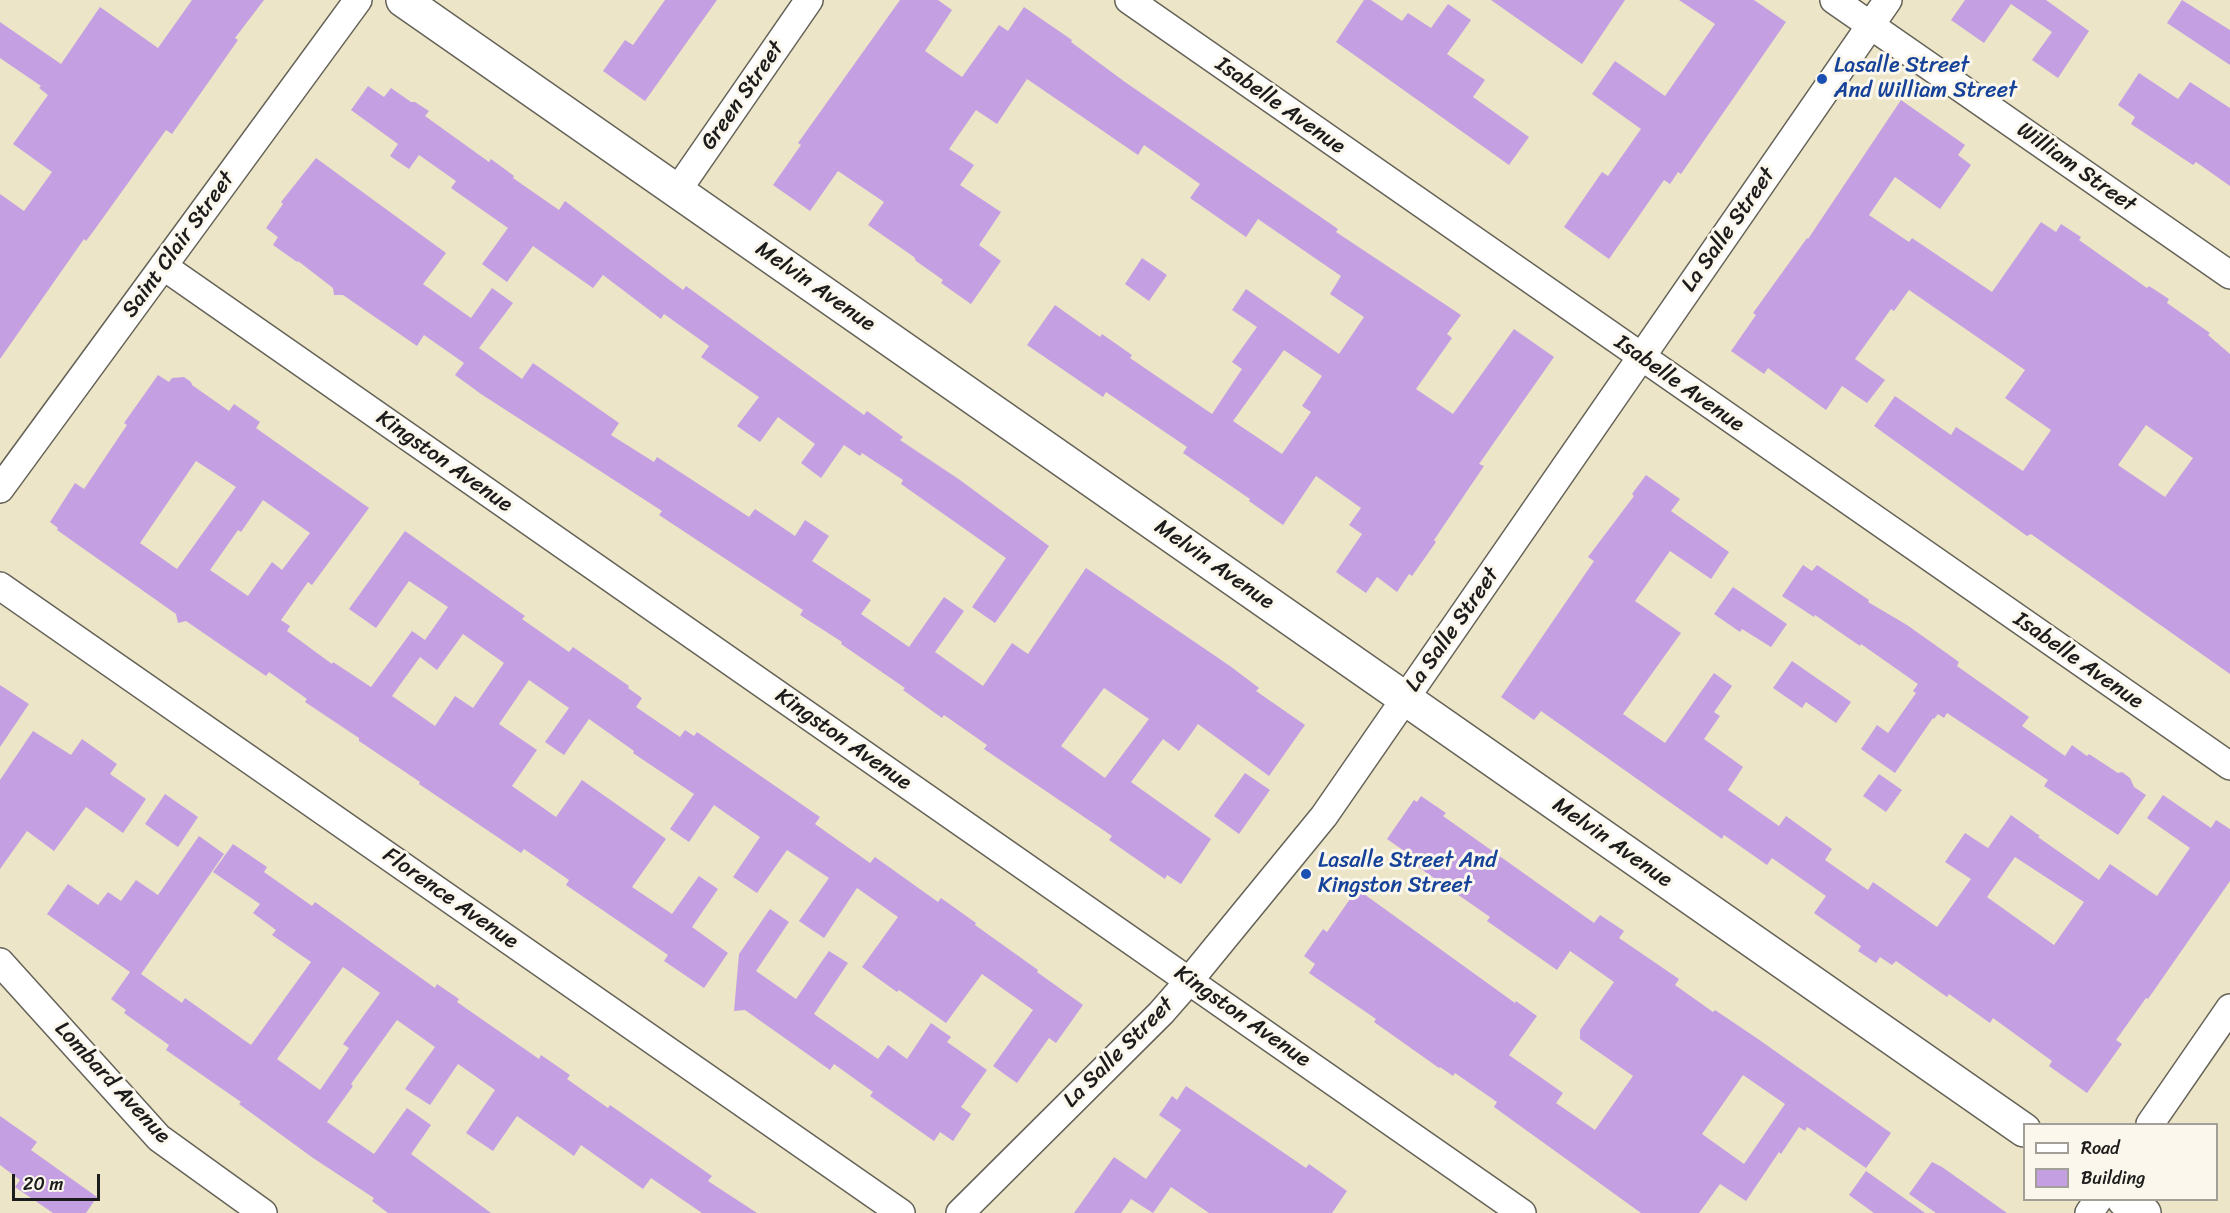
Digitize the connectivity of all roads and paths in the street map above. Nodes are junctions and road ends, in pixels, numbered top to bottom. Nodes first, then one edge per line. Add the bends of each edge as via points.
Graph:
1 (358, 0) edge
2 (403, 0) edge
3 (809, 0) edge
4 (1129, 0) edge
5 (1834, 0) edge
6 (1888, 0) edge
7 (1871, 26) junction
8 (677, 191) junction
9 (163, 267) junction
10 (2230, 275) edge
11 (1641, 358) junction
12 (0, 489) edge
13 (0, 586) edge
14 (1406, 699) junction
15 (2230, 766) edge
16 (0, 962) edge
17 (1190, 981) junction
18 (2230, 1008) edge
19 (2151, 1123) edge
20 (2023, 1129) edge
21 (2126, 1201) edge
22 (263, 1213) edge
23 (901, 1213) edge
24 (960, 1213) edge
25 (1522, 1213) edge
26 (2144, 1213) edge

1 - 9 street, Saint Clair Street
2 - 8 street, Melvin Avenue
3 - 8 street, Green Street
4 - 11 street, Isabelle Avenue
5 - 7 street, William Street
6 - 7 street, La Salle Street
7 - 10 street, William Street
7 - 11 street, La Salle Street
8 - 14 street, Melvin Avenue
9 - 12 street, Saint Clair Street
9 - 17 street, Kingston Avenue
11 - 14 street, La Salle Street
11 - 15 street, Isabelle Avenue
13 - 23 street, Florence Avenue
14 - 17 street, La Salle Street via 1324,816
14 - 20 street, Melvin Avenue
16 - 22 street, Lombard Avenue via 159,1138
17 - 24 street, La Salle Street
17 - 25 street, Kingston Avenue
18 - 19 street
21 - 26 street

